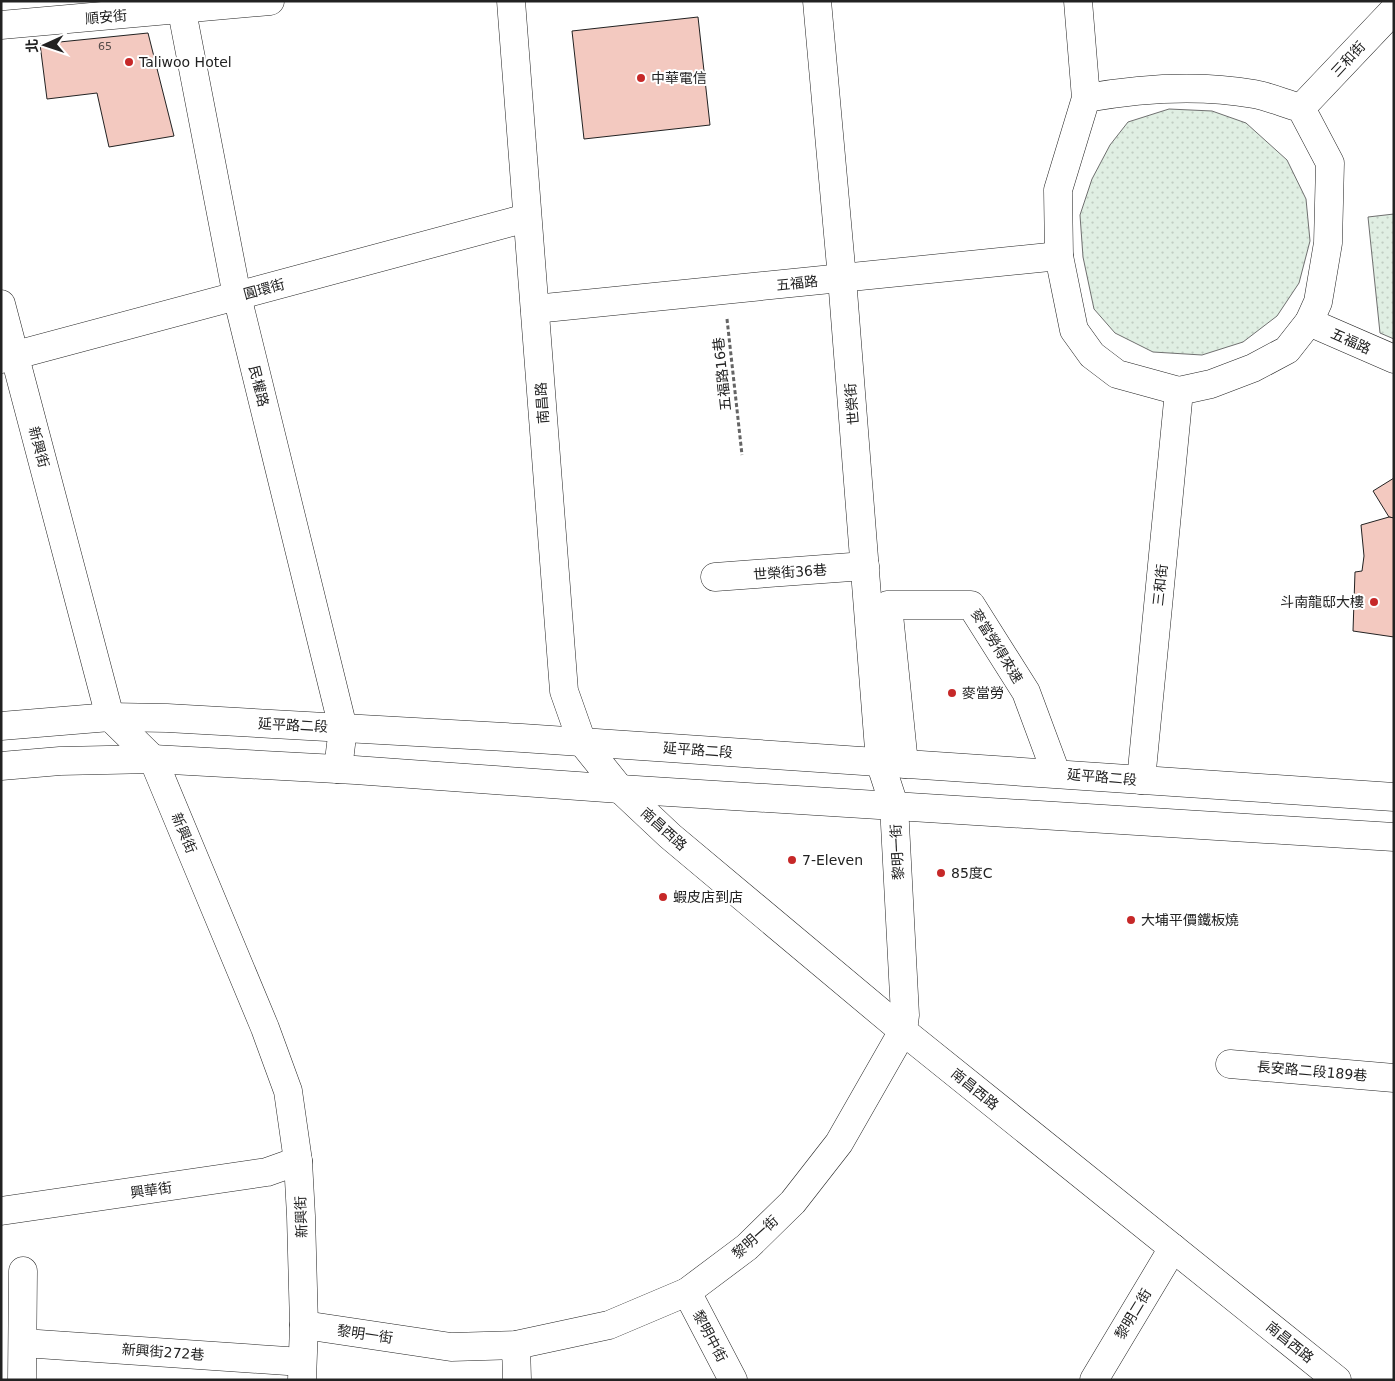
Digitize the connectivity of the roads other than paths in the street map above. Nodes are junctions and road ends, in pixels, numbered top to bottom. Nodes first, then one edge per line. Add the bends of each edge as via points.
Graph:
1 (270, 1) edge
2 (511, 1) edge
3 (818, 1) edge
4 (1078, 1) edge
5 (180, 6) edge
6 (1394, 10) edge
7 (1, 25) edge
8 (1086, 98) junction
9 (1301, 108) junction
10 (527, 218) junction
11 (1060, 256) junction
12 (842, 278) junction
13 (237, 296) junction
14 (1, 304) edge
15 (535, 309) junction
16 (1309, 322) junction
17 (8, 357) edge
18 (1394, 359) edge
19 (1179, 391) junction
20 (865, 566) junction
21 (715, 577) dead end
22 (110, 717) junction
23 (1, 726) edge
24 (343, 728) junction
25 (582, 742) junction
26 (153, 759) junction
27 (892, 763) junction
28 (1, 766) edge
29 (338, 769) junction
30 (1056, 773) junction
31 (1141, 780) junction
32 (620, 789) junction
33 (1394, 797) edge
34 (894, 805) junction
35 (1394, 837) edge
36 (902, 1031) junction
37 (1230, 1064) dead end
38 (1394, 1078) edge
39 (298, 1161) junction
40 (1, 1211) edge
41 (1173, 1248) junction
42 (23, 1271) dead end
43 (687, 1292) junction
44 (304, 1325) junction
45 (23, 1343) junction
46 (516, 1345) junction
47 (302, 1371) edge
48 (22, 1380) edge
49 (517, 1380) edge
50 (733, 1380) edge
51 (1094, 1380) edge
52 (1337, 1380) edge

1 - 5 street, 順安街
2 - 10 street, 南昌路
3 - 12 street, 世榮街
4 - 8 street
5 - 7 street, 順安街
5 - 13 street, 民權路
6 - 9 street, 三和街
8 - 9 street via 1136,89 1177,88 1254,94
8 - 11 street via 1058,190
9 - 16 street via 1330,163 1328,243 1318,302
10 - 13 street, 圓環街
10 - 15 street, 南昌路
11 - 12 street, 五福路
11 - 19 street via 1074,330 1092,355 1117,374
12 - 15 street, 五福路
12 - 20 street, 世榮街
13 - 17 street, 圓環街
13 - 24 street, 民權路
14 - 17 street, 新興街
15 - 25 street, 南昌路 via 564,690
16 - 18 street, 五福路
16 - 19 street via 1286,350 1253,368 1211,384
17 - 22 street, 新興街
19 - 31 street, 三和街
20 - 21 street, 世榮街36巷
20 - 27 street, 世榮街
22 - 23 street, 延平路二段
22 - 24 street, 延平路二段
22 - 26 street, 新興街
24 - 25 street, 延平路二段
24 - 29 street, 民權路
25 - 27 street, 延平路二段
25 - 32 street, 南昌路
26 - 28 street
26 - 29 street
26 - 39 street, 新興街 via 288,1091
27 - 30 street, 延平路二段
27 - 30 street, 麥當勞得來速 via 888,605 971,605 1026,692
27 - 34 street, 世榮街
29 - 32 street
30 - 31 street, 延平路二段
31 - 33 street, 延平路二段
32 - 34 street
32 - 36 street, 南昌西路 via 670,836
34 - 35 street
34 - 36 street, 黎明一街 via 905,1015
36 - 41 street, 南昌西路
36 - 43 street, 黎明一街 via 839,1143 793,1202 747,1247
37 - 38 street, 長安路二段189巷
39 - 40 street, 興華街 via 267,1172
39 - 44 street, 新興街
41 - 51 street, 黎明二街
41 - 52 street, 南昌西路
42 - 45 street
43 - 46 street, 黎明一街 via 608,1325
43 - 50 street, 黎明中街
44 - 46 street, 黎明一街 via 451,1347
44 - 47 street, 新興街
45 - 47 street, 新興街272巷
45 - 48 street
46 - 49 street

